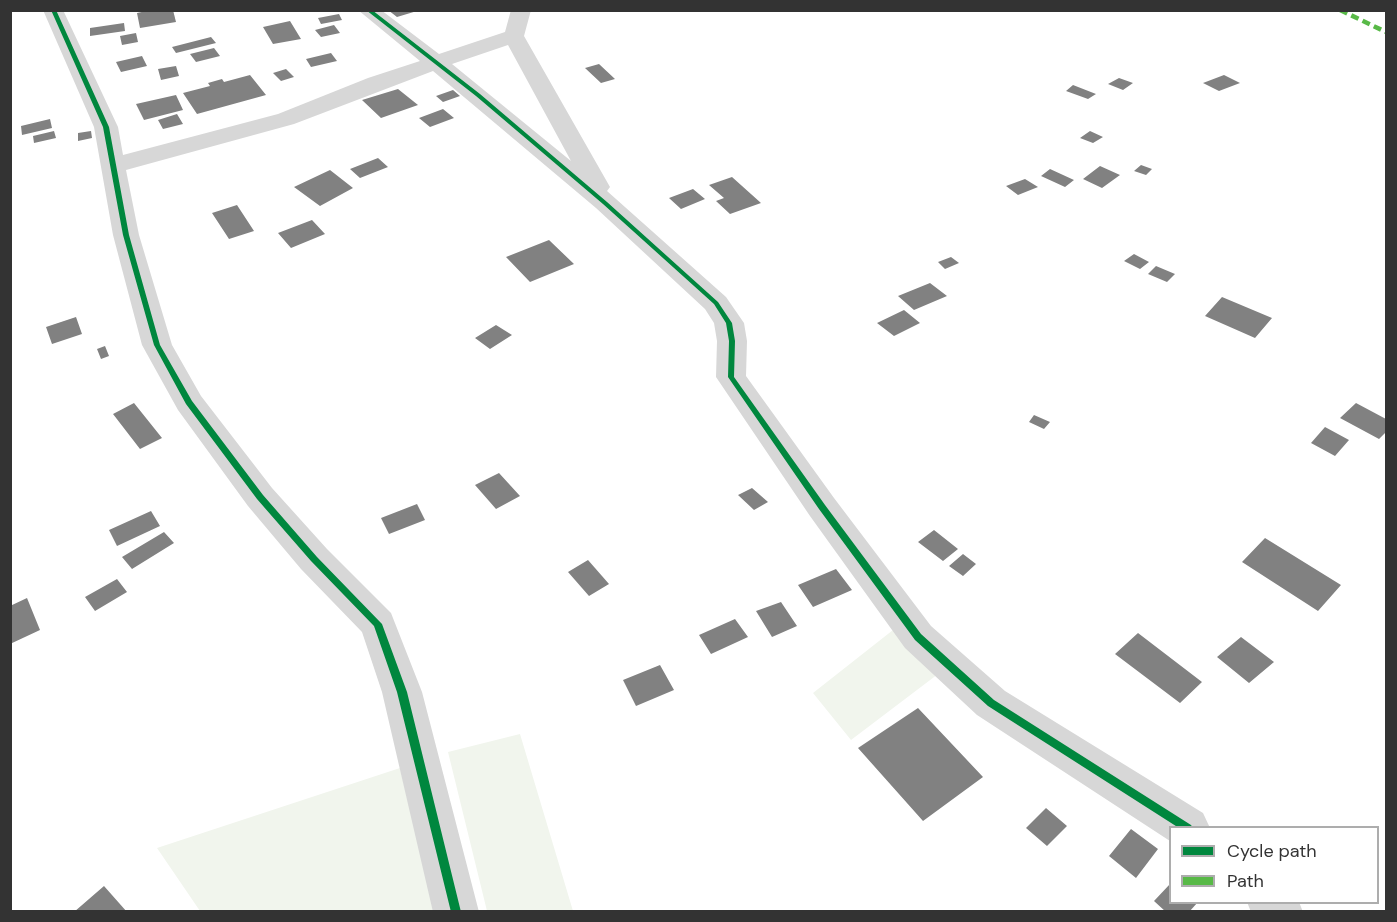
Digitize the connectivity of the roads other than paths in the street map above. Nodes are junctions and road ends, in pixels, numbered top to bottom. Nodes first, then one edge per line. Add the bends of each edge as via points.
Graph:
1 (53, 10) edge
2 (369, 10) edge
3 (521, 10) edge
4 (514, 36) junction
5 (438, 63) junction
6 (114, 165) junction
7 (605, 203) junction
8 (1185, 826) edge
9 (456, 912) edge

1 - 6 street via 106,128
2 - 5 street
3 - 4 street
4 - 5 street
4 - 7 street
5 - 6 street via 286,119
5 - 7 street
6 - 9 street via 126,235 158,345 189,402 268,506 378,624 402,692
7 - 8 street via 716,303 729,323 730,376 918,637 991,703

